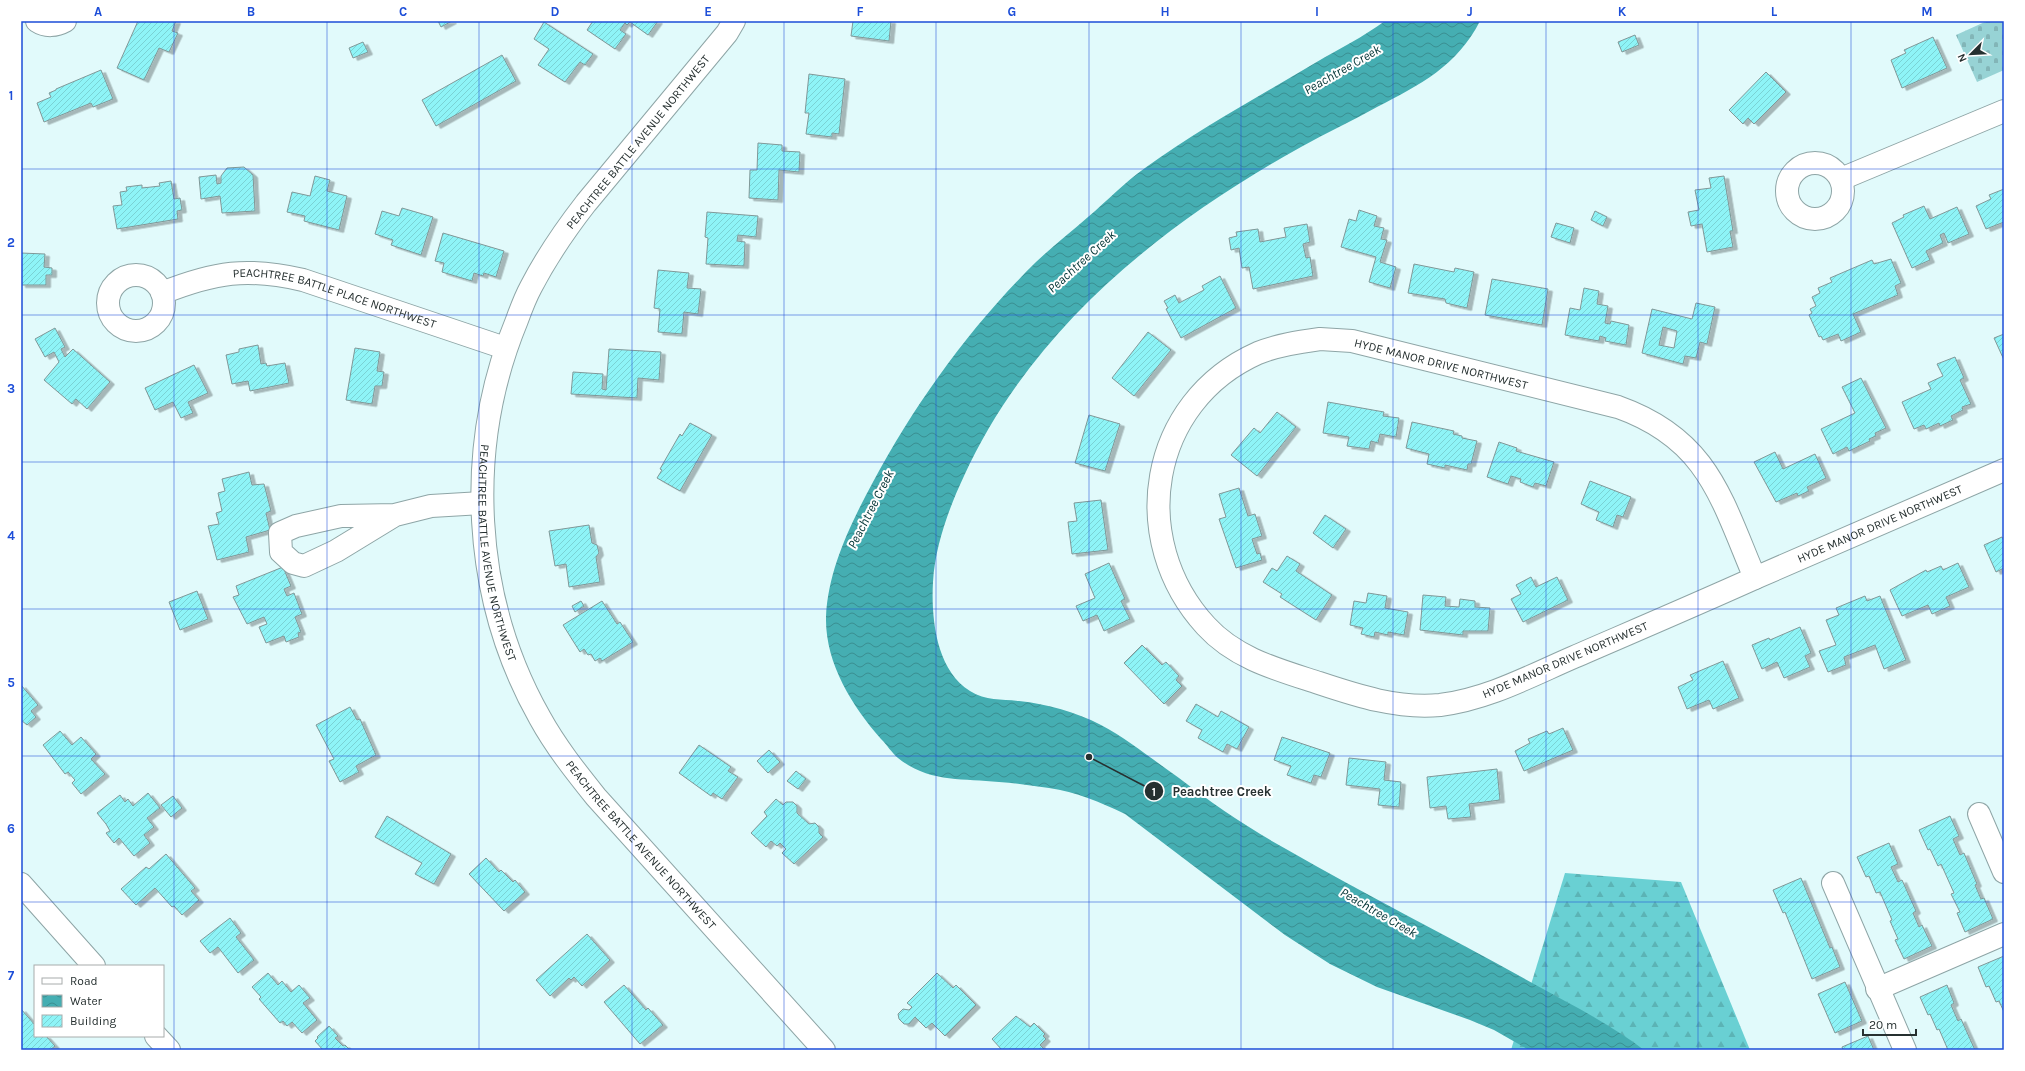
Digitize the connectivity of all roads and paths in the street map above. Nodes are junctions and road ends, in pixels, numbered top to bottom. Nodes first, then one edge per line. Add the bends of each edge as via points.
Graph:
1 (37, 21) edge
2 (65, 21) edge
3 (734, 21) edge
4 (2004, 111) edge
5 (1841, 179) dead end
6 (162, 292) dead end
7 (505, 348) junction
8 (2004, 470) edge
9 (482, 503) junction
10 (395, 515) dead end
11 (1755, 578) junction
12 (1979, 814) dead end
13 (2004, 872) edge
14 (1833, 883) dead end
15 (21, 884) edge
16 (2004, 934) edge
17 (93, 965) edge
18 (1877, 989) junction
19 (157, 1037) edge
20 (169, 1050) edge
21 (824, 1050) edge
22 (1905, 1050) edge

1 - 2 street via 48,26
3 - 7 street, PEACHTREE BATTLE AVENUE NORTHWEST via 727,33 564,232 530,288
4 - 5 street
6 - 7 street, PEACHTREE BATTLE PLACE NORTHWEST via 195,280 222,274 277,274 303,280
7 - 9 street, PEACHTREE BATTLE AVENUE NORTHWEST via 493,393 485,440
8 - 11 street, HYDE MANOR DRIVE NORTHWEST
9 - 10 street via 431,506
9 - 21 street, PEACHTREE BATTLE AVENUE NORTHWEST via 483,534 501,628 519,675 543,724 596,798
11 - 11 street, HYDE MANOR DRIVE NORTHWEST via 1487,695 1437,705 1386,703 1263,664 1234,649 1207,628 1181,596 1165,558 1157,518 1159,480 1169,446 1183,417 1203,392 1227,371 1258,354 1288,343 1320,339 1352,341 1618,407 1656,424 1687,448 1710,476
12 - 13 street
14 - 18 street
15 - 17 street
16 - 18 street
18 - 22 street
19 - 20 street

